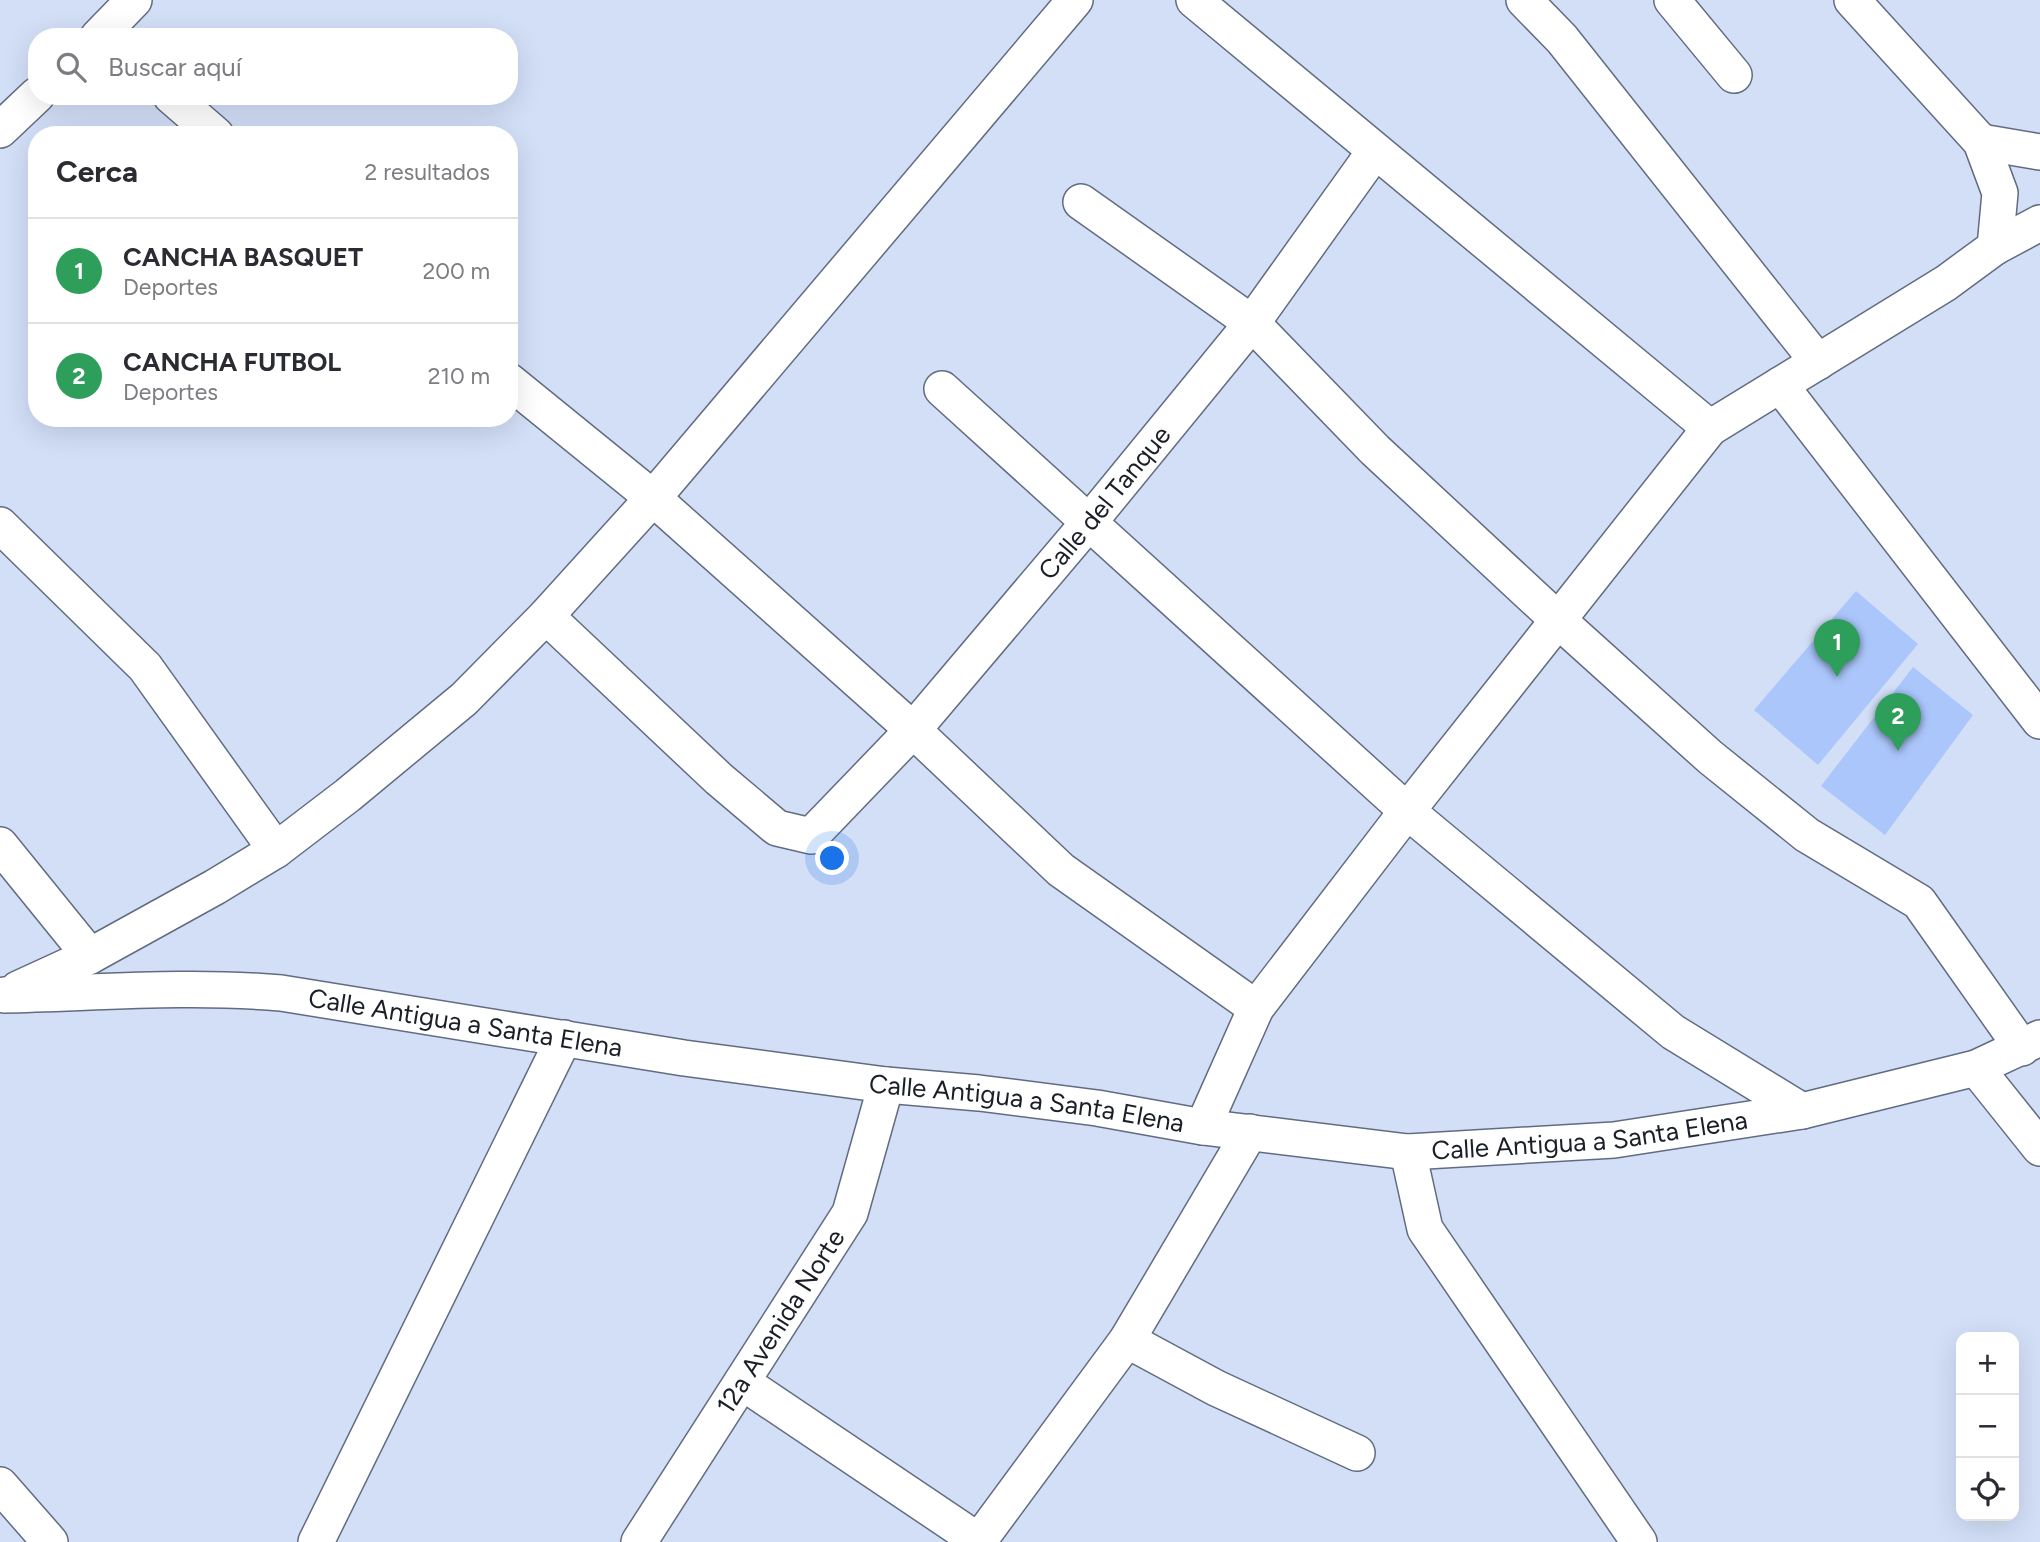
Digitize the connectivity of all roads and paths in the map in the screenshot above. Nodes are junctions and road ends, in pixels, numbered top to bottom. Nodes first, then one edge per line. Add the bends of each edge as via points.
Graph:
1 (134, 0) edge
2 (1075, 0) edge
3 (1194, 0) edge
4 (1524, 0) edge
5 (1672, 0) edge
6 (1852, 0) edge
7 (108, 28) edge
8 (1734, 75) dead end
9 (28, 104) edge
10 (181, 105) edge
11 (206, 126) edge
12 (0, 130) edge
13 (1981, 142) junction
14 (1375, 151) junction
15 (2040, 152) edge
16 (1081, 202) dead end
17 (2040, 223) edge
18 (1996, 247) junction
19 (1252, 323) junction
20 (1818, 362) junction
21 (1780, 386) junction
22 (518, 388) edge
23 (942, 389) dead end
24 (1710, 428) junction
25 (653, 498) junction
26 (1090, 521) junction
27 (0, 525) edge
28 (546, 616) junction
29 (1558, 620) junction
30 (2040, 721) edge
31 (913, 730) junction
32 (1407, 811) junction
33 (0, 845) edge
34 (276, 850) junction
35 (90, 956) junction
36 (2, 996) edge
37 (1256, 1008) junction
38 (564, 1038) junction
39 (2031, 1043) edge
40 (1976, 1068) junction
41 (886, 1085) junction
42 (1802, 1111) junction
43 (1203, 1127) junction
44 (1250, 1132) junction
45 (2040, 1147) edge
46 (1408, 1152) junction
47 (1127, 1340) junction
48 (742, 1382) junction
49 (1357, 1454) dead end
50 (0, 1485) edge
51 (50, 1542) edge
52 (316, 1542) edge
53 (639, 1542) edge
54 (979, 1542) edge
55 (1639, 1542) edge

1 - 7 street
2 - 25 street
3 - 14 street
4 - 20 street via 1562,39
5 - 8 street
6 - 13 street
9 - 12 street
10 - 11 street
13 - 15 street
13 - 18 street via 2000,193
14 - 19 street, Calle del Tanque
14 - 24 street
16 - 19 street
17 - 18 street
18 - 20 street
19 - 26 street, Calle del Tanque
19 - 29 street via 1375,450
20 - 21 street
21 - 24 street
21 - 30 street
22 - 25 street
23 - 26 street
24 - 29 street
25 - 28 street
25 - 31 street
26 - 31 street, Calle del Tanque
26 - 32 street
27 - 34 street via 145,667
28 - 31 street, Calle del Tanque via 777,828 811,836
28 - 34 street via 464,699
29 - 32 street
29 - 39 street via 1710,757 1807,835 1919,902
31 - 37 street via 1061,870
32 - 37 street
32 - 42 street via 1672,1032
33 - 35 street
34 - 35 street
35 - 36 street
36 - 38 street, Calle Antigua a Santa Elena via 251,990
37 - 43 street
38 - 41 street, Calle Antigua a Santa Elena
38 - 52 street
39 - 40 street, Calle Antigua a Santa Elena
40 - 42 street, Calle Antigua a Santa Elena
40 - 45 street
41 - 43 street, Calle Antigua a Santa Elena via 1097,1108
41 - 48 street, 12a Avenida Norte via 850,1213
42 - 46 street, Calle Antigua a Santa Elena via 1614,1140
43 - 44 street, Calle Antigua a Santa Elena
44 - 46 street, Calle Antigua a Santa Elena
44 - 47 street
46 - 55 street via 1425,1229
47 - 49 street
47 - 54 street
48 - 53 street, 12a Avenida Norte
48 - 54 street
50 - 51 street

